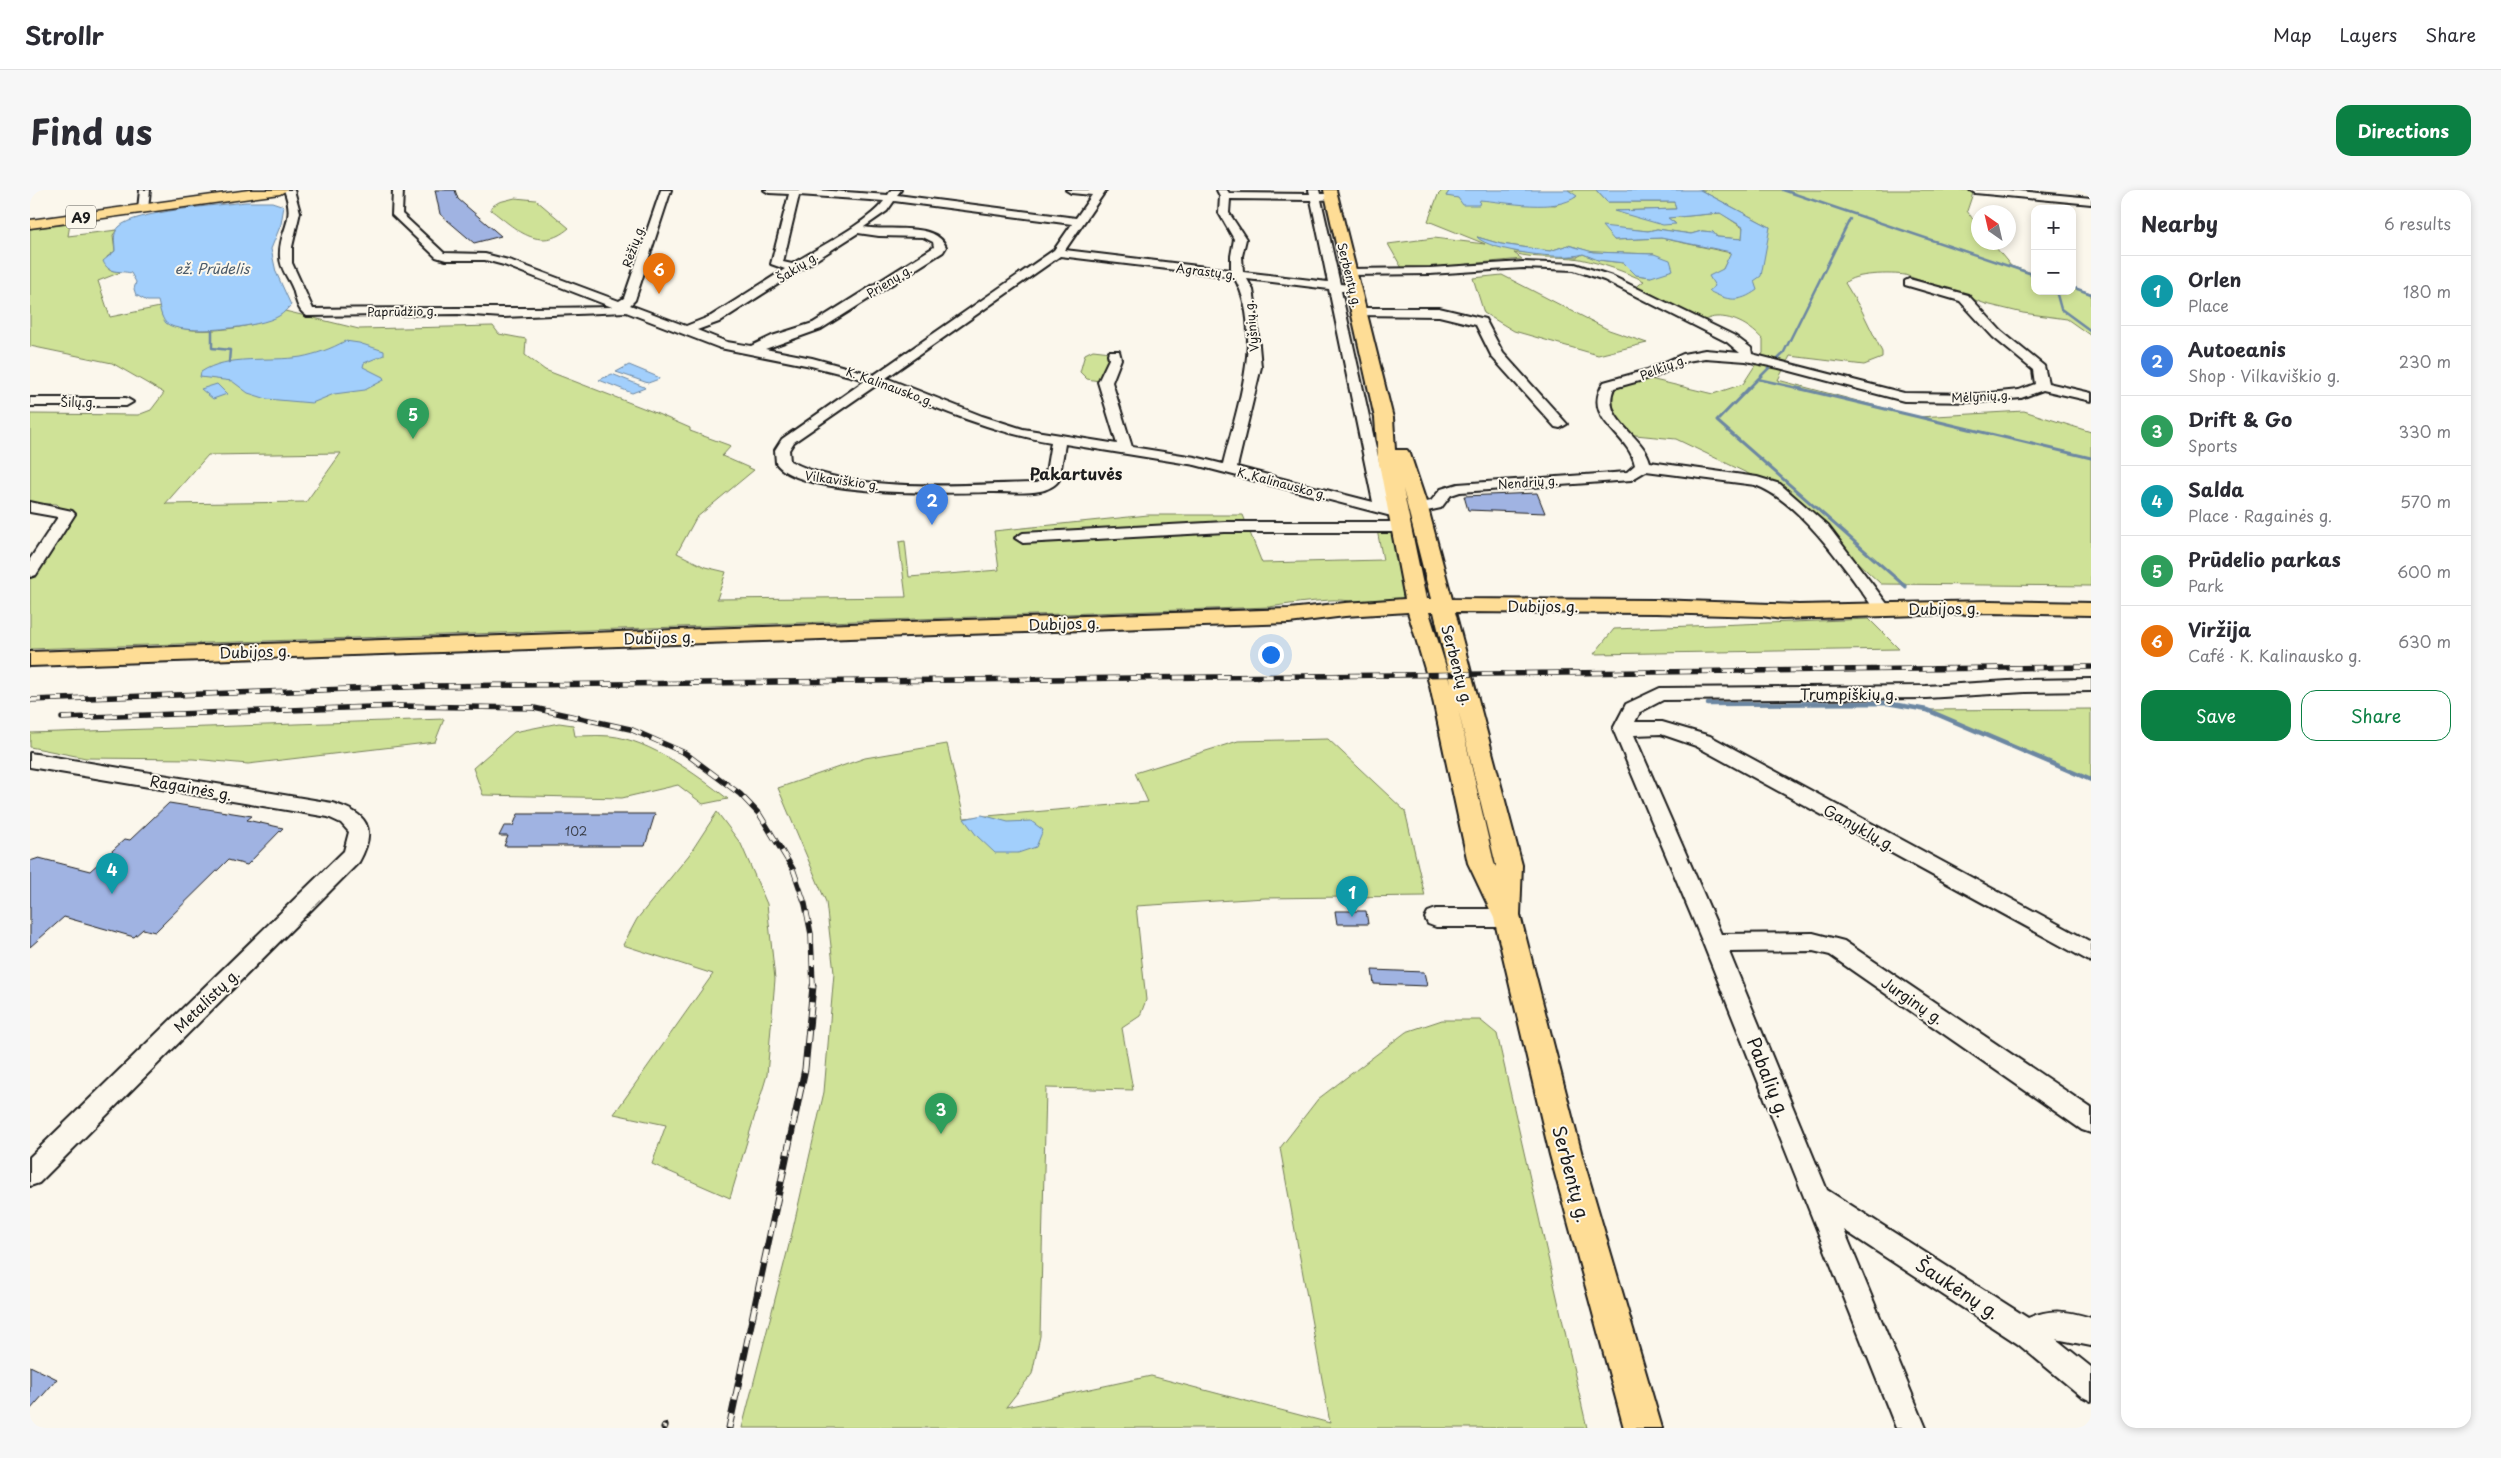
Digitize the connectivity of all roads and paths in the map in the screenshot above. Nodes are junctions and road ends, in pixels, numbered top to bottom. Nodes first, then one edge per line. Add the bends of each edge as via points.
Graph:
1 (145, 190) edge
2 (280, 190) edge
3 (290, 190) edge
4 (398, 190) edge
5 (666, 190) edge
6 (769, 190) edge
7 (1071, 190) edge
8 (1975, 190) edge
9 (795, 192) junction
10 (1099, 192) edge
11 (1223, 193) edge
12 (1315, 193) edge
13 (1331, 193) edge
14 (894, 194) edge
15 (2091, 201) edge
16 (143, 209) junction
17 (1079, 222) junction
18 (30, 224) edge
19 (855, 229) junction
20 (1058, 252) junction
21 (794, 268) junction
22 (1350, 272) junction
23 (1238, 274) junction
24 (1909, 283) dead end
25 (1335, 287) junction
26 (1354, 289) junction
27 (623, 307) junction
28 (1360, 312) junction
29 (687, 330) junction
30 (753, 350) junction
31 (1114, 354) dead end
32 (1746, 357) junction
33 (876, 379) junction
34 (2042, 386) junction
35 (2091, 397) edge
36 (30, 402) edge
37 (126, 402) dead end
38 (1560, 424) dead end
39 (1058, 441) junction
40 (1126, 451) junction
41 (1644, 466) junction
42 (1229, 469) junction
43 (30, 507) edge
44 (1401, 514) junction
45 (1023, 538) dead end
46 (30, 572) edge
47 (1883, 609) junction
48 (2091, 609) edge
49 (1444, 611) junction
50 (1418, 612) junction
51 (30, 658) edge
52 (2091, 685) edge
53 (1622, 729) junction
54 (30, 760) edge
55 (351, 819) joint
56 (1436, 918) dead end
57 (1508, 918) junction
58 (1714, 942) junction
59 (2091, 952) edge
60 (2091, 1122) edge
61 (30, 1174) edge
62 (1819, 1199) junction
63 (2091, 1332) edge
64 (2028, 1334) junction
65 (2091, 1386) edge
66 (1643, 1428) edge
67 (1912, 1428) edge

1 - 16 street
2 - 16 highway, A9
3 - 27 street, Paprūdžio g. via 295,220 286,249 286,263 306,310 323,314 458,310 513,313 610,311
4 - 27 street, K. Kalinausko g. via 398,215 440,255 497,259
5 - 27 street, Rėžių g. via 629,300
6 - 9 street
7 - 10 street
8 - 15 street
9 - 14 street
9 - 21 street via 776,264
10 - 17 street, Vilkaviškio g.
11 - 12 street
11 - 23 street, Vyšnių g. via 1224,213 1240,238 1236,255
12 - 13 street
12 - 25 street
13 - 22 main road, Serbentų g.
14 - 17 street
14 - 19 street, Šakių g. via 883,209
16 - 18 highway, A9
17 - 20 street, Vilkaviškio g.
19 - 21 street, Šakių g.
19 - 30 street, Prienų g. via 924,234 937,239 940,247 817,326
20 - 23 street, Agrastų g.
20 - 33 street, Vilkaviškio g.
21 - 29 street, Šakių g. via 715,319
22 - 26 main road, Serbentų g.
22 - 32 street via 1575,266 1608,278 1731,339 1746,351
23 - 25 street, Agrastų g.
23 - 42 street, Vyšnių g. via 1248,292 1254,367
24 - 34 street via 1964,298 1997,334 2039,369
25 - 26 street, Agrastų g.
25 - 44 street
26 - 28 main road, Serbentų g.
27 - 29 street, K. Kalinausko g.
28 - 38 street via 1439,312 1481,322 1497,354
28 - 44 main road, Serbentų g. via 1384,418 1402,458
29 - 30 street, K. Kalinausko g. via 724,345
30 - 33 street, K. Kalinausko g. via 834,366
31 - 40 street via 1105,382
32 - 34 street, Mėlynių g. via 1904,397 1979,398 2021,394
32 - 41 street, Pelkių g. via 1705,354 1684,358 1652,373 1610,385 1604,402 1610,421 1639,452
33 - 39 street, K. Kalinausko g. via 978,419
33 - 39 street, Vilkaviškio g. via 789,439 782,451 783,463 813,478 864,486 1039,487 1052,480
34 - 35 street
36 - 37 street, Šilų g.
39 - 40 street, K. Kalinausko g.
40 - 42 street, K. Kalinausko g.
41 - 44 street, Nendrių g. via 1631,476 1458,488 1446,492 1436,506
41 - 47 street via 1757,481 1775,487 1822,529
42 - 44 street, K. Kalinausko g.
43 - 46 street via 67,514
44 - 45 street
44 - 49 main road, Serbentų g.
44 - 50 main road, Serbentų g.
47 - 48 main road, Dubijos g.
47 - 49 main road, Dubijos g. via 1689,619
49 - 50 main road, Dubijos g.
49 - 57 main road, Serbentų g. via 1509,865
50 - 51 main road, Dubijos g. via 1318,619 1289,616
50 - 57 main road, Serbentų g. via 1441,686 1481,863
52 - 53 street, Trumpiškių g. via 1926,692 1660,694 1633,708
53 - 58 street, Pabalių g.
53 - 59 street, Ganyklų g. via 1662,728 1703,741
54 - 55 street, Ragainės g. via 332,810
55 - 61 street, Metalistų g. via 358,827 360,839 352,856
56 - 57 street
57 - 66 main road, Serbentų g. via 1566,1155
58 - 60 street, Jurginų g. via 1813,942 1836,947
58 - 62 street, Pabalių g.
62 - 64 street, Šaukėnų g.
62 - 67 street, Pabalių g.
63 - 64 street via 2050,1324 2036,1327
64 - 65 street, Šaukėnų g.

